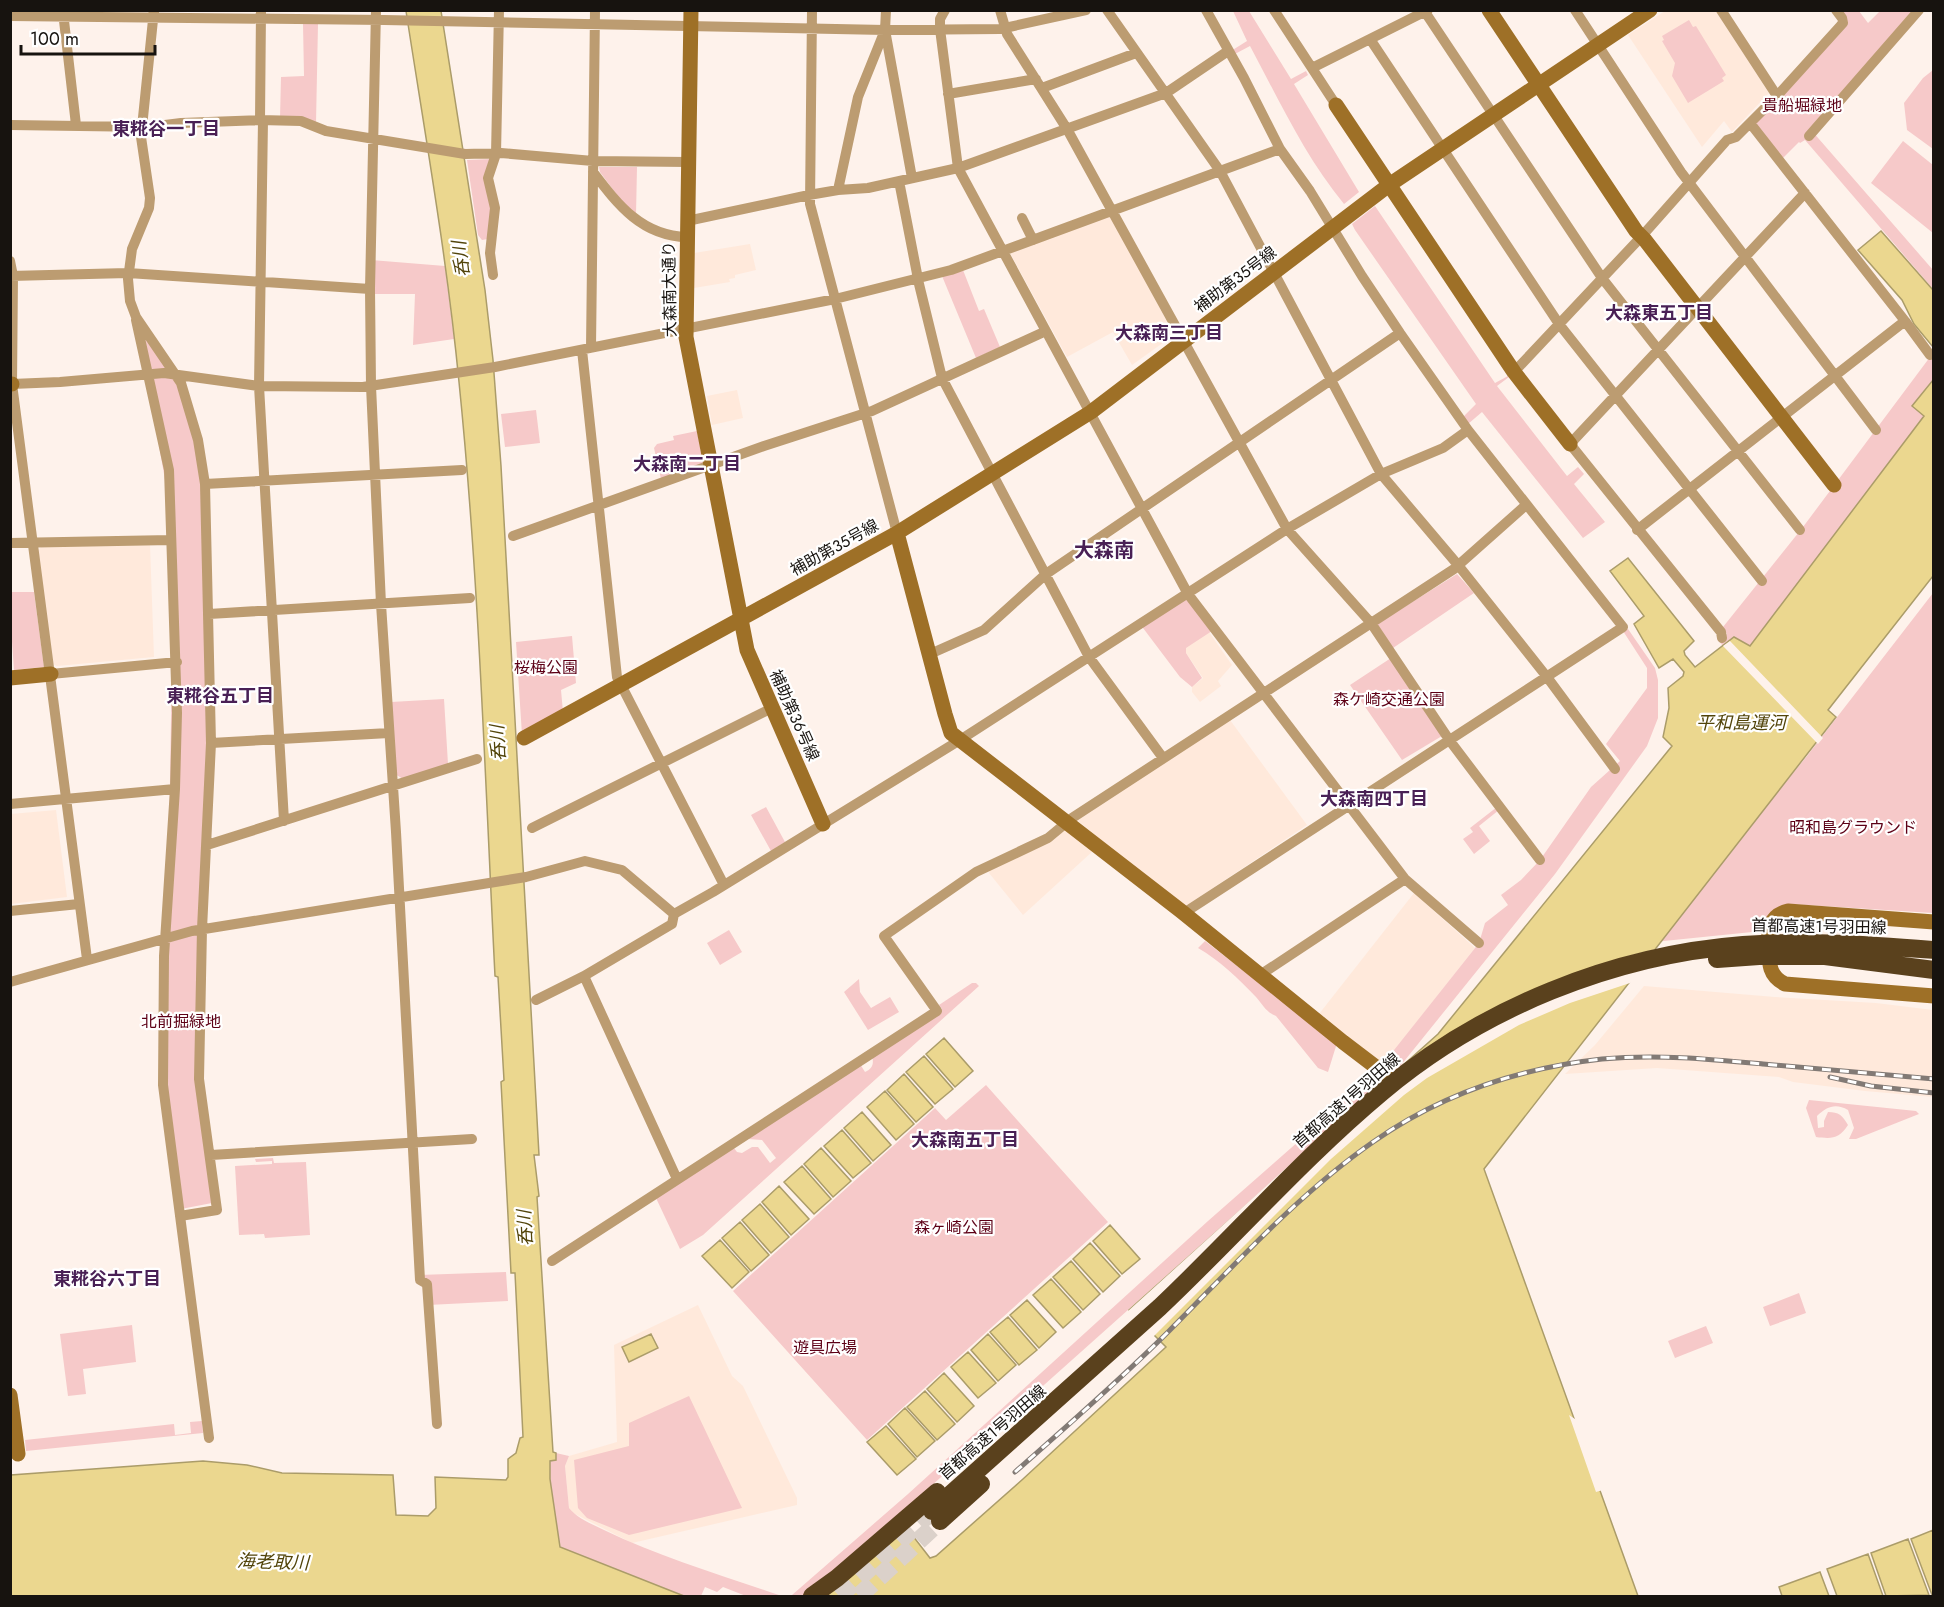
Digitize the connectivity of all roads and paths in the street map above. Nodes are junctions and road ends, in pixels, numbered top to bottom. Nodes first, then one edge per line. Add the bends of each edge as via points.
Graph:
1 (499, 10) edge
2 (595, 10) edge
3 (812, 10) edge
4 (886, 10) edge
5 (945, 10) edge
6 (1000, 10) edge
7 (1086, 10) edge
8 (1107, 10) edge
9 (1206, 10) edge
10 (1274, 10) edge
11 (1489, 10) edge
12 (1575, 10) edge
13 (1721, 10) edge
14 (1836, 10) edge
15 (1919, 10) edge
16 (1426, 11) edge
17 (1646, 11) edge
18 (63, 14) edge
19 (154, 14) edge
20 (261, 15) edge
21 (376, 15) edge
22 (1406, 15) edge
23 (10, 16) edge
24 (691, 18) edge
25 (498, 23) junction
26 (595, 25) junction
27 (812, 29) junction
28 (940, 29) junction
29 (1002, 29) junction
30 (885, 30) junction
31 (1370, 39) junction
32 (1597, 46) junction
33 (1228, 51) junction
34 (1136, 53) junction
35 (1312, 68) junction
36 (1039, 84) junction
37 (1538, 85) junction
38 (1166, 93) junction
39 (948, 94) junction
40 (1777, 96) junction
41 (1336, 105) joint
42 (1493, 116) junction
43 (262, 120) junction
44 (1750, 123) junction
45 (10, 125) edge
46 (76, 125) junction
47 (142, 126) junction
48 (1067, 129) junction
49 (1809, 136) dead end
50 (374, 140) junction
51 (1443, 148) junction
52 (1280, 149) junction
53 (496, 154) junction
54 (688, 162) junction
55 (593, 167) junction
56 (958, 168) junction
57 (1220, 171) junction
58 (912, 178) junction
59 (899, 181) junction
60 (1689, 183) junction
61 (1389, 185) junction
62 (838, 190) junction
63 (1805, 193) junction
64 (809, 195) junction
65 (1112, 211) junction
66 (1022, 218) dead end
67 (687, 221) junction
68 (1332, 228) junction
69 (1642, 236) junction
70 (687, 237) junction
71 (1033, 240) junction
72 (1003, 251) junction
73 (1746, 257) junction
74 (10, 261) edge
75 (1274, 272) junction
76 (128, 273) junction
77 (493, 275) dead end
78 (12, 276) edge
79 (918, 278) junction
80 (1602, 278) junction
81 (260, 281) junction
82 (370, 289) junction
83 (835, 299) junction
84 (1697, 308) junction
85 (136, 317) junction
86 (1905, 321) junction
87 (1559, 324) junction
88 (686, 329) junction
89 (1046, 331) junction
90 (1400, 333) junction
91 (1185, 340) junction
92 (586, 349) junction
93 (1659, 350) junction
94 (1930, 355) dead end
95 (1514, 372) junction
96 (148, 373) junction
97 (176, 375) junction
98 (1836, 376) junction
99 (942, 378) junction
100 (1330, 380) junction
101 (11, 384) edge
102 (259, 386) junction
103 (371, 386) junction
104 (1616, 396) junction
105 (865, 412) junction
106 (1091, 412) junction
107 (1783, 417) junction
108 (1468, 430) junction
109 (1876, 430) dead end
110 (1239, 443) junction
111 (1570, 444) junction
112 (1738, 451) junction
113 (712, 465) junction
114 (462, 470) dead end
115 (993, 473) junction
116 (1381, 474) junction
117 (374, 476) junction
118 (264, 480) junction
119 (205, 484) junction
120 (1834, 485) dead end
121 (1690, 489) junction
122 (598, 505) junction
123 (1526, 505) junction
124 (1142, 508) junction
125 (1287, 529) junction
126 (1637, 530) junction
127 (1800, 530) dead end
128 (897, 533) junction
129 (513, 536) dead end
130 (171, 540) junction
131 (10, 543) edge
132 (33, 543) junction
133 (1458, 564) junction
134 (1046, 574) junction
135 (1762, 581) dead end
136 (1188, 594) junction
137 (470, 598) dead end
138 (381, 604) junction
139 (273, 611) junction
140 (209, 614) junction
141 (742, 618) junction
142 (1371, 622) junction
143 (1722, 638) dead end
144 (930, 654) junction
145 (1089, 657) junction
146 (177, 662) junction
147 (51, 674) junction
148 (1547, 677) junction
149 (10, 678) edge
150 (621, 686) junction
151 (1263, 693) junction
152 (772, 708) junction
153 (389, 733) junction
154 (524, 738) dead end
155 (280, 739) junction
156 (960, 740) junction
157 (1450, 741) junction
158 (211, 743) junction
159 (1163, 758) junction
160 (477, 759) dead end
161 (661, 764) junction
162 (1615, 769) dead end
163 (392, 786) junction
164 (175, 789) junction
165 (66, 799) junction
166 (10, 804) edge
167 (1349, 806) junction
168 (284, 821) junction
169 (1065, 823) junction
170 (823, 824) junction
171 (532, 828) dead end
172 (207, 845) junction
173 (1540, 860) dead end
174 (1405, 879) junction
175 (724, 885) junction
176 (399, 898) junction
177 (79, 904) junction
178 (10, 911) edge
179 (1184, 913) junction
180 (674, 914) junction
181 (1934, 922) edge
182 (197, 930) junction
183 (164, 938) junction
184 (1934, 939) edge
185 (1479, 943) dead end
186 (1742, 945) junction
187 (1934, 950) edge
188 (1818, 955) junction
189 (87, 959) junction
190 (1934, 961) edge
191 (1934, 970) edge
192 (1260, 975) junction
193 (584, 976) junction
194 (10, 981) edge
195 (1934, 996) edge
196 (536, 1000) dead end
197 (1385, 1074) dead end
198 (472, 1140) dead end
199 (412, 1143) junction
200 (211, 1155) junction
201 (1309, 1158) junction
202 (677, 1179) junction
203 (184, 1215) junction
204 (552, 1261) dead end
205 (1085, 1383) junction
206 (10, 1395) edge
207 (437, 1424) dead end
208 (209, 1438) dead end
209 (18, 1454) dead end
210 (936, 1516) tunnel mouth
211 (812, 1596) edge

1 - 25 street
2 - 26 street
3 - 27 street
4 - 30 street
5 - 28 street
6 - 29 street
7 - 29 street
8 - 34 street
9 - 33 street
10 - 35 street
11 - 37 street
12 - 32 street
13 - 40 street
14 - 40 street via 1843,23
15 - 49 street
16 - 22 street
16 - 42 street
17 - 32 street, 補助第35号線
18 - 19 street
18 - 23 street
18 - 46 street
19 - 20 street
19 - 47 street
20 - 21 street
20 - 43 street
21 - 25 street via 405,21
21 - 50 street
22 - 31 street
24 - 26 street
24 - 27 street
24 - 54 street, 大森南大通り
25 - 26 street
25 - 53 street
26 - 55 street
27 - 30 street
27 - 64 street
28 - 29 street
28 - 30 street
28 - 39 street
29 - 36 street
30 - 58 street
30 - 62 street via 858,97
31 - 35 street
31 - 51 street
32 - 37 street, 補助第35号線
32 - 60 street
33 - 38 street
33 - 52 street
34 - 36 street
34 - 38 street
35 - 41 street
36 - 39 street
36 - 48 street
37 - 42 street, 補助第35号線
37 - 69 street
38 - 48 street
38 - 57 street
39 - 56 street
40 - 44 street
41 - 61 street
42 - 51 street, 補助第35号線
42 - 80 street
43 - 47 street
43 - 50 street via 301,122
43 - 81 street
44 - 60 street via 1727,140
44 - 63 street
45 - 46 street
46 - 47 street
47 - 76 street via 150,198
48 - 56 street
48 - 65 street
50 - 53 street via 465,154
50 - 82 street
51 - 61 street, 補助第35号線
51 - 87 street
52 - 57 street
52 - 68 street
53 - 55 street
53 - 77 street via 488,178 495,208 490,253
54 - 55 street
54 - 67 street, 大森南大通り
55 - 70 street via 620,207 638,222 667,235
55 - 92 street
56 - 58 street
56 - 72 street
57 - 65 street
57 - 75 street
58 - 59 street
59 - 62 street
59 - 79 street
60 - 69 street
60 - 73 street
61 - 68 street, 補助第35号線
61 - 95 street
62 - 64 street
63 - 73 street
63 - 86 street
64 - 67 street
64 - 83 street
65 - 71 street
65 - 91 street
66 - 71 street
67 - 70 street, 大森南大通り
68 - 75 street, 補助第35号線
68 - 90 street
69 - 80 street
69 - 84 street
70 - 88 street, 大森南大通り
71 - 72 street
72 - 79 street
72 - 89 street
73 - 84 street
73 - 98 street
74 - 78 street
75 - 91 street, 補助第35号線
75 - 100 street
76 - 78 street
76 - 81 street
76 - 85 street via 130,302
78 - 101 street
79 - 83 street
79 - 99 street
80 - 87 street
80 - 93 street
81 - 82 street
81 - 102 street
82 - 103 street
83 - 88 street
83 - 105 street
84 - 93 street
84 - 107 street
85 - 96 street
85 - 97 street
86 - 94 street
86 - 98 street
87 - 95 street
87 - 104 street
88 - 92 street
88 - 113 street, 大森南大通り
89 - 99 street
89 - 106 street
90 - 100 street
90 - 108 street
91 - 106 street, 補助第35号線
91 - 110 street
92 - 103 street
92 - 122 street
93 - 104 street
93 - 112 street
95 - 111 street
96 - 97 street
96 - 101 street
96 - 130 street via 169,470
97 - 102 street
97 - 119 street via 198,440
98 - 107 street
98 - 109 street
99 - 105 street
99 - 115 street
100 - 110 street
100 - 116 street
101 - 132 street
102 - 103 street
102 - 118 street
103 - 117 street
104 - 111 street
104 - 121 street
105 - 113 street
105 - 128 street
106 - 115 street, 補助第35号線
106 - 124 street
107 - 112 street
107 - 120 street
108 - 116 street via 1443,448
108 - 123 street
110 - 124 street
110 - 125 street
111 - 126 street
112 - 121 street
112 - 127 street
113 - 122 street
113 - 141 street, 大森南大通り
114 - 117 street
115 - 128 street, 補助第35号線
115 - 134 street
116 - 125 street
116 - 133 street
117 - 118 street
117 - 138 street
118 - 119 street
118 - 139 street
119 - 140 street
121 - 126 street
121 - 135 street
122 - 129 street
122 - 150 street
123 - 133 street
123 - 148 street via 1623,627
124 - 134 street
124 - 136 street
125 - 136 street
125 - 142 street
126 - 143 street
128 - 141 street, 補助第35号線
128 - 144 street
130 - 132 street
130 - 146 street
131 - 132 street
132 - 147 street
133 - 142 street
133 - 148 street
134 - 144 street via 984,630
134 - 145 street
136 - 145 street
136 - 151 street
137 - 138 street
138 - 139 street
138 - 153 street
139 - 140 street
139 - 155 street
140 - 158 street
141 - 150 street, 補助第35号線
141 - 152 street, 補助第36号線 via 747,650
142 - 151 street
142 - 157 street
144 - 156 street via 951,733
145 - 156 street
145 - 159 street
146 - 147 street
146 - 164 street
147 - 149 street
147 - 165 street
148 - 157 street
148 - 162 street
150 - 154 street, 補助第35号線
150 - 161 street
151 - 159 street
151 - 167 street
152 - 161 street
152 - 170 street, 補助第36号線
153 - 155 street
153 - 163 street
155 - 158 street
155 - 168 street
156 - 169 street
156 - 170 street
157 - 167 street
157 - 173 street
158 - 172 street
159 - 169 street
160 - 163 street
161 - 171 street
161 - 175 street
163 - 168 street
163 - 176 street
164 - 165 street
164 - 183 street
165 - 166 street
165 - 177 street
167 - 174 street
167 - 179 street
168 - 172 street
169 - 179 street
169 - 202 street via 1048,838 976,872 884,936 937,1011
170 - 175 street
172 - 182 street
174 - 185 street
174 - 192 street
175 - 180 street
176 - 180 street via 526,877 585,861 619,868
176 - 182 street
176 - 199 street
177 - 178 street
177 - 189 street
179 - 192 street
180 - 193 street via 672,924
181 - 195 street via 1788,911 1774,918 1768,933 1770,970 1785,984
182 - 183 street
182 - 200 street via 200,1079
183 - 189 street
183 - 203 street via 163,1093 173,1176
184 - 186 highway via 1820,934
186 - 187 highway, 首都高速1号羽田線 via 1819,943
186 - 201 highway, 首都高速1号羽田線 via 1612,970 1508,1011 1411,1068
188 - 190 highway, 首都高速1号羽田線
188 - 191 highway
188 - 205 highway, 首都高速1号羽田線 via 1722,959 1638,975 1541,1009 1456,1054 1360,1126 1203,1282
189 - 194 street
192 - 197 street
193 - 196 street
193 - 202 street
198 - 199 street
199 - 200 street
199 - 207 street via 420,1280 427,1284
200 - 203 street via 217,1210
201 - 205 highway, 首都高速1号羽田線
201 - 211 highway via 928,1500
202 - 204 street
203 - 208 street
205 - 210 highway, 首都高速1号羽田線
206 - 209 street

